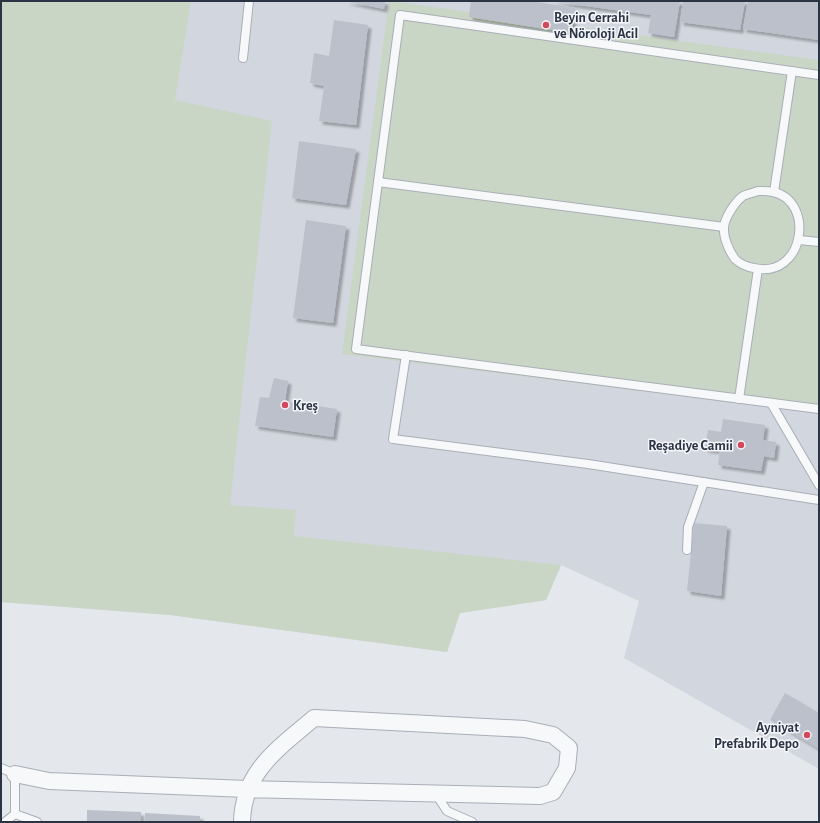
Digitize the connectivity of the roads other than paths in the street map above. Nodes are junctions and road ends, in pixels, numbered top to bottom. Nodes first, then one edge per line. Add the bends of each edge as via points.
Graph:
1 (249, 1) edge
2 (243, 58) dead end
3 (792, 71) junction
4 (819, 75) edge
5 (378, 182) junction
6 (774, 192) junction
7 (724, 227) junction
8 (799, 240) junction
9 (819, 242) edge
10 (758, 269) junction
11 (406, 355) junction
12 (739, 399) junction
13 (771, 403) junction
14 (819, 409) edge
15 (704, 482) junction
16 (819, 485) edge
17 (819, 500) edge
18 (687, 550) dead end
19 (8, 771) edge
20 (247, 789) junction
21 (436, 794) junction
22 (16, 814) junction
23 (5, 822) edge
24 (37, 822) edge
25 (242, 822) edge
26 (472, 822) edge

1 - 2 lane
3 - 4 lane
3 - 5 lane via 400,15
3 - 6 lane
5 - 7 lane
5 - 11 lane via 356,349
6 - 7 lane via 758,191 743,196 732,207
6 - 8 lane via 786,198 795,208 800,224
7 - 10 lane via 728,247 736,260 745,266
8 - 9 lane
8 - 10 lane via 792,254 782,264
10 - 12 lane
11 - 12 lane
11 - 15 lane via 393,439
12 - 13 lane
13 - 14 lane
13 - 16 lane
15 - 17 lane
15 - 18 lane via 688,527
19 - 20 street via 49,780
19 - 22 lane
20 - 21 street
20 - 21 street via 270,755 314,718 525,729 553,735 569,748 567,768 553,792 540,796
20 - 25 street
21 - 26 lane via 447,811
22 - 23 lane
22 - 24 lane

